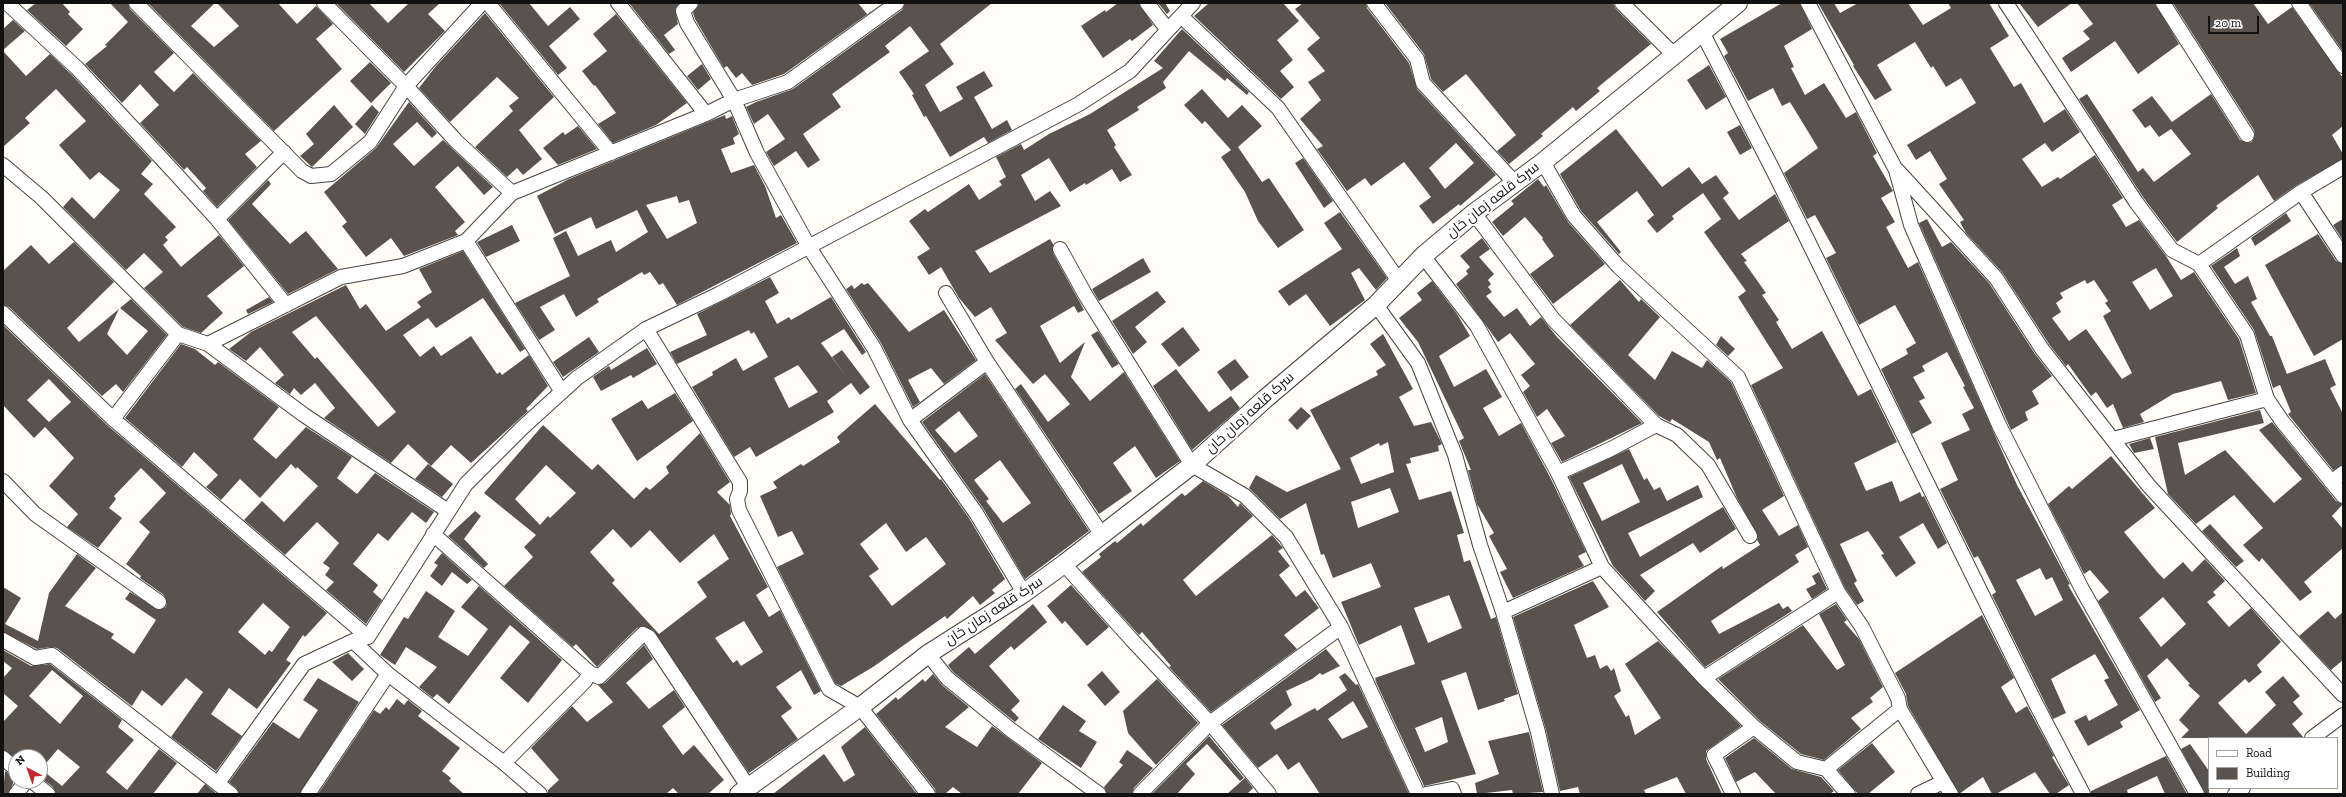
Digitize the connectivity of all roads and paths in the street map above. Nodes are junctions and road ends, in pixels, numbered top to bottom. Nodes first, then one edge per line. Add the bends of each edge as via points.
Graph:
1 (7, 3) edge
2 (136, 3) edge
3 (324, 3) edge
4 (482, 3) edge
5 (488, 3) edge
6 (618, 3) edge
7 (691, 3) edge
8 (897, 3) edge
9 (1147, 3) edge
10 (1193, 3) edge
11 (1374, 3) edge
12 (1622, 3) edge
13 (1738, 3) edge
14 (1808, 3) edge
15 (2006, 3) edge
16 (2163, 3) edge
17 (2299, 3) edge
18 (1181, 16) junction
19 (1166, 29) junction
20 (1702, 32) junction
21 (1674, 55) junction
22 (2343, 66) edge
23 (406, 86) junction
24 (734, 100) junction
25 (706, 114) junction
26 (2247, 135) dead end
27 (284, 152) junction
28 (611, 153) junction
29 (1543, 162) junction
30 (3, 165) edge
31 (2343, 167) edge
32 (1896, 170) junction
33 (1514, 182) junction
34 (2301, 192) junction
35 (512, 193) junction
36 (1474, 213) junction
37 (217, 219) junction
38 (466, 241) junction
39 (808, 247) junction
40 (1060, 249) dead end
41 (1423, 256) junction
42 (2343, 256) edge
43 (2199, 264) junction
44 (1399, 281) junction
45 (946, 293) dead end
46 (286, 305) junction
47 (1376, 305) junction
48 (3, 313) edge
49 (646, 329) junction
50 (178, 334) junction
51 (208, 344) junction
52 (987, 362) junction
53 (562, 392) junction
54 (2267, 399) junction
55 (113, 419) junction
56 (910, 420) junction
57 (1656, 425) junction
58 (2113, 439) junction
59 (1192, 465) junction
60 (1558, 473) junction
61 (2343, 473) edge
62 (3, 481) edge
63 (2331, 482) junction
64 (2343, 496) edge
65 (448, 512) junction
66 (433, 534) junction
67 (1102, 535) junction
68 (1750, 536) dead end
69 (1064, 564) junction
70 (1602, 567) junction
71 (1838, 592) junction
72 (1024, 593) junction
73 (158, 602) dead end
74 (1503, 612) junction
75 (1341, 627) junction
76 (368, 637) junction
77 (3, 640) edge
78 (353, 641) junction
79 (928, 654) junction
80 (590, 673) junction
81 (388, 674) junction
82 (1704, 678) junction
83 (2343, 695) edge
84 (860, 707) junction
85 (1900, 709) junction
86 (2343, 715) edge
87 (1210, 723) junction
88 (1754, 727) junction
89 (2313, 737) edge
90 (504, 763) junction
91 (1826, 769) junction
92 (1943, 782) junction
93 (218, 783) junction
94 (744, 791) edge
95 (231, 794) edge
96 (308, 794) edge
97 (540, 794) edge
98 (928, 794) edge
99 (1099, 794) edge
100 (1140, 794) edge
101 (1269, 794) edge
102 (1418, 794) edge
103 (1426, 794) edge
104 (1454, 794) edge
105 (1552, 794) edge
106 (1733, 794) edge
107 (1848, 794) edge
108 (1918, 794) edge
109 (1951, 794) edge
110 (2083, 794) edge
111 (2197, 794) edge

1 - 37 street via 77,68
2 - 27 street
3 - 23 street
4 - 23 street
5 - 28 street
6 - 25 street
7 - 24 street via 683,11 687,23
8 - 24 street via 788,82
9 - 19 street
10 - 18 street
11 - 33 street via 1417,59 1423,84
12 - 21 street
13 - 20 street, سرک قلعه زمان خان
14 - 32 street
15 - 43 street via 2136,202 2172,250
16 - 26 street
17 - 22 street
18 - 19 street
18 - 44 street via 1278,108 1313,154
19 - 39 street via 1130,71 1079,104
20 - 21 street, سرک قلعه زمان خان
20 - 110 street
21 - 29 street, سرک قلعه زمان خان
23 - 27 street via 370,142 331,174 311,176 302,171
23 - 35 street via 456,141
24 - 25 street
24 - 39 street via 757,153
25 - 28 street
27 - 37 street
28 - 35 street
29 - 33 street, سرک قلعه زمان خان
29 - 71 street via 1574,216 1618,266 1738,377
30 - 50 street via 42,198
31 - 34 street
32 - 58 street via 1996,278 2042,349
32 - 111 street via 1910,225 1999,425 2082,589
33 - 36 street, سرک قلعه زمان خان
34 - 42 street
34 - 43 street
35 - 38 street
36 - 41 street, سرک قلعه زمان خان
36 - 57 street via 1553,319
37 - 46 street
38 - 46 street via 403,266 342,277
38 - 53 street
39 - 49 street
39 - 56 street via 874,348
40 - 59 street via 1086,296
41 - 44 street, سرک قلعه زمان خان
41 - 60 street via 1477,326
43 - 54 street via 2247,335
44 - 47 street, سرک قلعه زمان خان
45 - 52 street
46 - 51 street
47 - 59 street, سرک قلعه زمان خان via 1264,399
47 - 74 street via 1418,363 1455,455 1480,545
48 - 55 street
49 - 53 street via 577,378
49 - 84 street via 740,482 737,499 739,510 829,689
50 - 51 street
50 - 55 street
51 - 65 street via 304,415
52 - 56 street
52 - 67 street
53 - 65 street via 466,484
54 - 58 street
54 - 63 street
55 - 76 street
56 - 72 street via 976,513
57 - 60 street
57 - 68 street via 1677,435 1708,465
58 - 83 street via 2149,486
59 - 67 street, سرک قلعه زمان خان
59 - 75 street via 1245,496 1286,537
60 - 70 street
61 - 63 street
62 - 73 street via 35,514
63 - 64 street
65 - 66 street
66 - 76 street
66 - 80 street
67 - 69 street, سرک قلعه زمان خان
69 - 72 street, سرک قلعه زمان خان
69 - 87 street
70 - 74 street
70 - 82 street
71 - 82 street
71 - 85 street via 1862,627 1898,698
72 - 79 street, سرک قلعه زمان خان
74 - 105 street via 1538,732
75 - 87 street
75 - 102 street
76 - 78 street
77 - 93 street via 34,658 52,655
78 - 81 street
78 - 93 street via 304,664
79 - 84 street, سرک قلعه زمان خان
79 - 99 street via 947,678 1011,730
80 - 90 street
80 - 94 street via 599,677 642,634 649,637
81 - 90 street
81 - 96 street
82 - 88 street
84 - 94 street, سرک قلعه زمان خان
84 - 98 street
85 - 91 street
85 - 92 street
86 - 89 street
87 - 100 street
87 - 101 street
88 - 91 street via 1796,762
88 - 106 street via 1714,755
90 - 97 street
91 - 107 street
92 - 108 street
92 - 109 street
93 - 95 street
103 - 104 street via 1452,789

